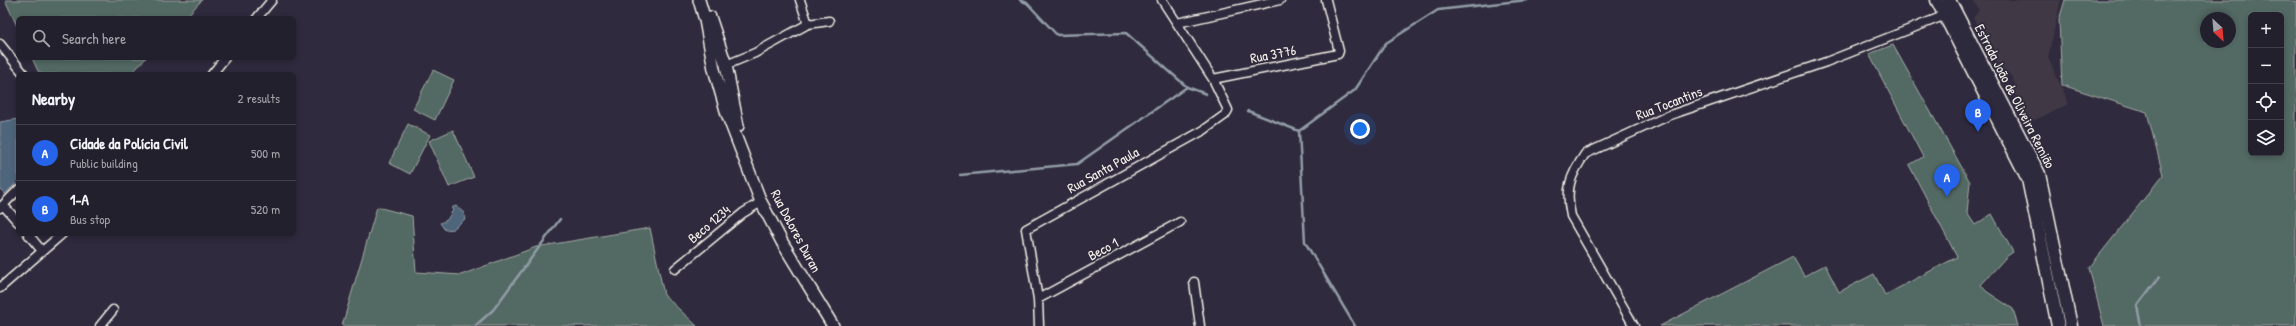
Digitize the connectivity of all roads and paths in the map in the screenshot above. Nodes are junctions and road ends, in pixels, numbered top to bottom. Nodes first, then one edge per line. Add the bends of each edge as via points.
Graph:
1 (272, 0) edge
2 (698, 0) edge
3 (702, 0) edge
4 (800, 0) edge
5 (1162, 0) edge
6 (1280, 0) edge
7 (1326, 0) edge
8 (1938, 0) edge
9 (1949, 0) edge
10 (1946, 15) junction
11 (259, 16) edge
12 (829, 21) dead end
13 (1178, 23) junction
14 (808, 24) junction
15 (0, 44) edge
16 (223, 60) edge
17 (726, 65) junction
18 (714, 70) junction
19 (22, 72) edge
20 (214, 72) edge
21 (1213, 79) junction
22 (741, 147) junction
23 (16, 192) edge
24 (761, 202) junction
25 (2, 207) edge
26 (16, 220) edge
27 (1180, 222) dead end
28 (30, 236) edge
29 (60, 236) edge
30 (42, 251) junction
31 (675, 269) dead end
32 (1194, 282) dead end
33 (0, 288) edge
34 (1038, 299) junction
35 (113, 310) dead end
36 (100, 326) edge
37 (833, 326) edge
38 (1039, 326) edge
39 (1200, 326) edge
40 (1634, 326) edge
41 (2058, 326) edge
42 (2071, 326) edge

1 - 11 street
2 - 18 street, Rua Dolores Duran via 705,20
3 - 17 street, Rua Dolores Duran via 714,26
4 - 14 street
5 - 13 street, Rua Santa Paula
6 - 13 street
7 - 21 street, Rua 3776 via 1338,54
8 - 10 main road, Estrada João de Oliveira Remião
9 - 42 main road, Estrada João de Oliveira Remião via 2039,174
10 - 40 street, Rua Tocantins via 1826,62 1670,115 1585,154 1577,165 1568,187 1571,216
10 - 41 main road, Estrada João de Oliveira Remião via 2028,179
12 - 14 street
13 - 21 street, Rua Santa Paula
14 - 17 street via 755,53
15 - 19 street
16 - 20 street
17 - 18 street via 722,72
17 - 22 street, Rua Dolores Duran
18 - 22 street, Rua Dolores Duran via 727,114
21 - 34 street, Rua Santa Paula via 1227,104 1226,115 1204,130 1026,229
22 - 24 street, Rua Dolores Duran
23 - 25 street
24 - 31 street, Beco 1234 via 743,213
24 - 37 street, Rua Dolores Duran
25 - 26 street
27 - 34 street, Beco 1
28 - 30 street
29 - 30 street
30 - 33 street
32 - 39 street
34 - 38 street, Rua Santa Paula
35 - 36 street

